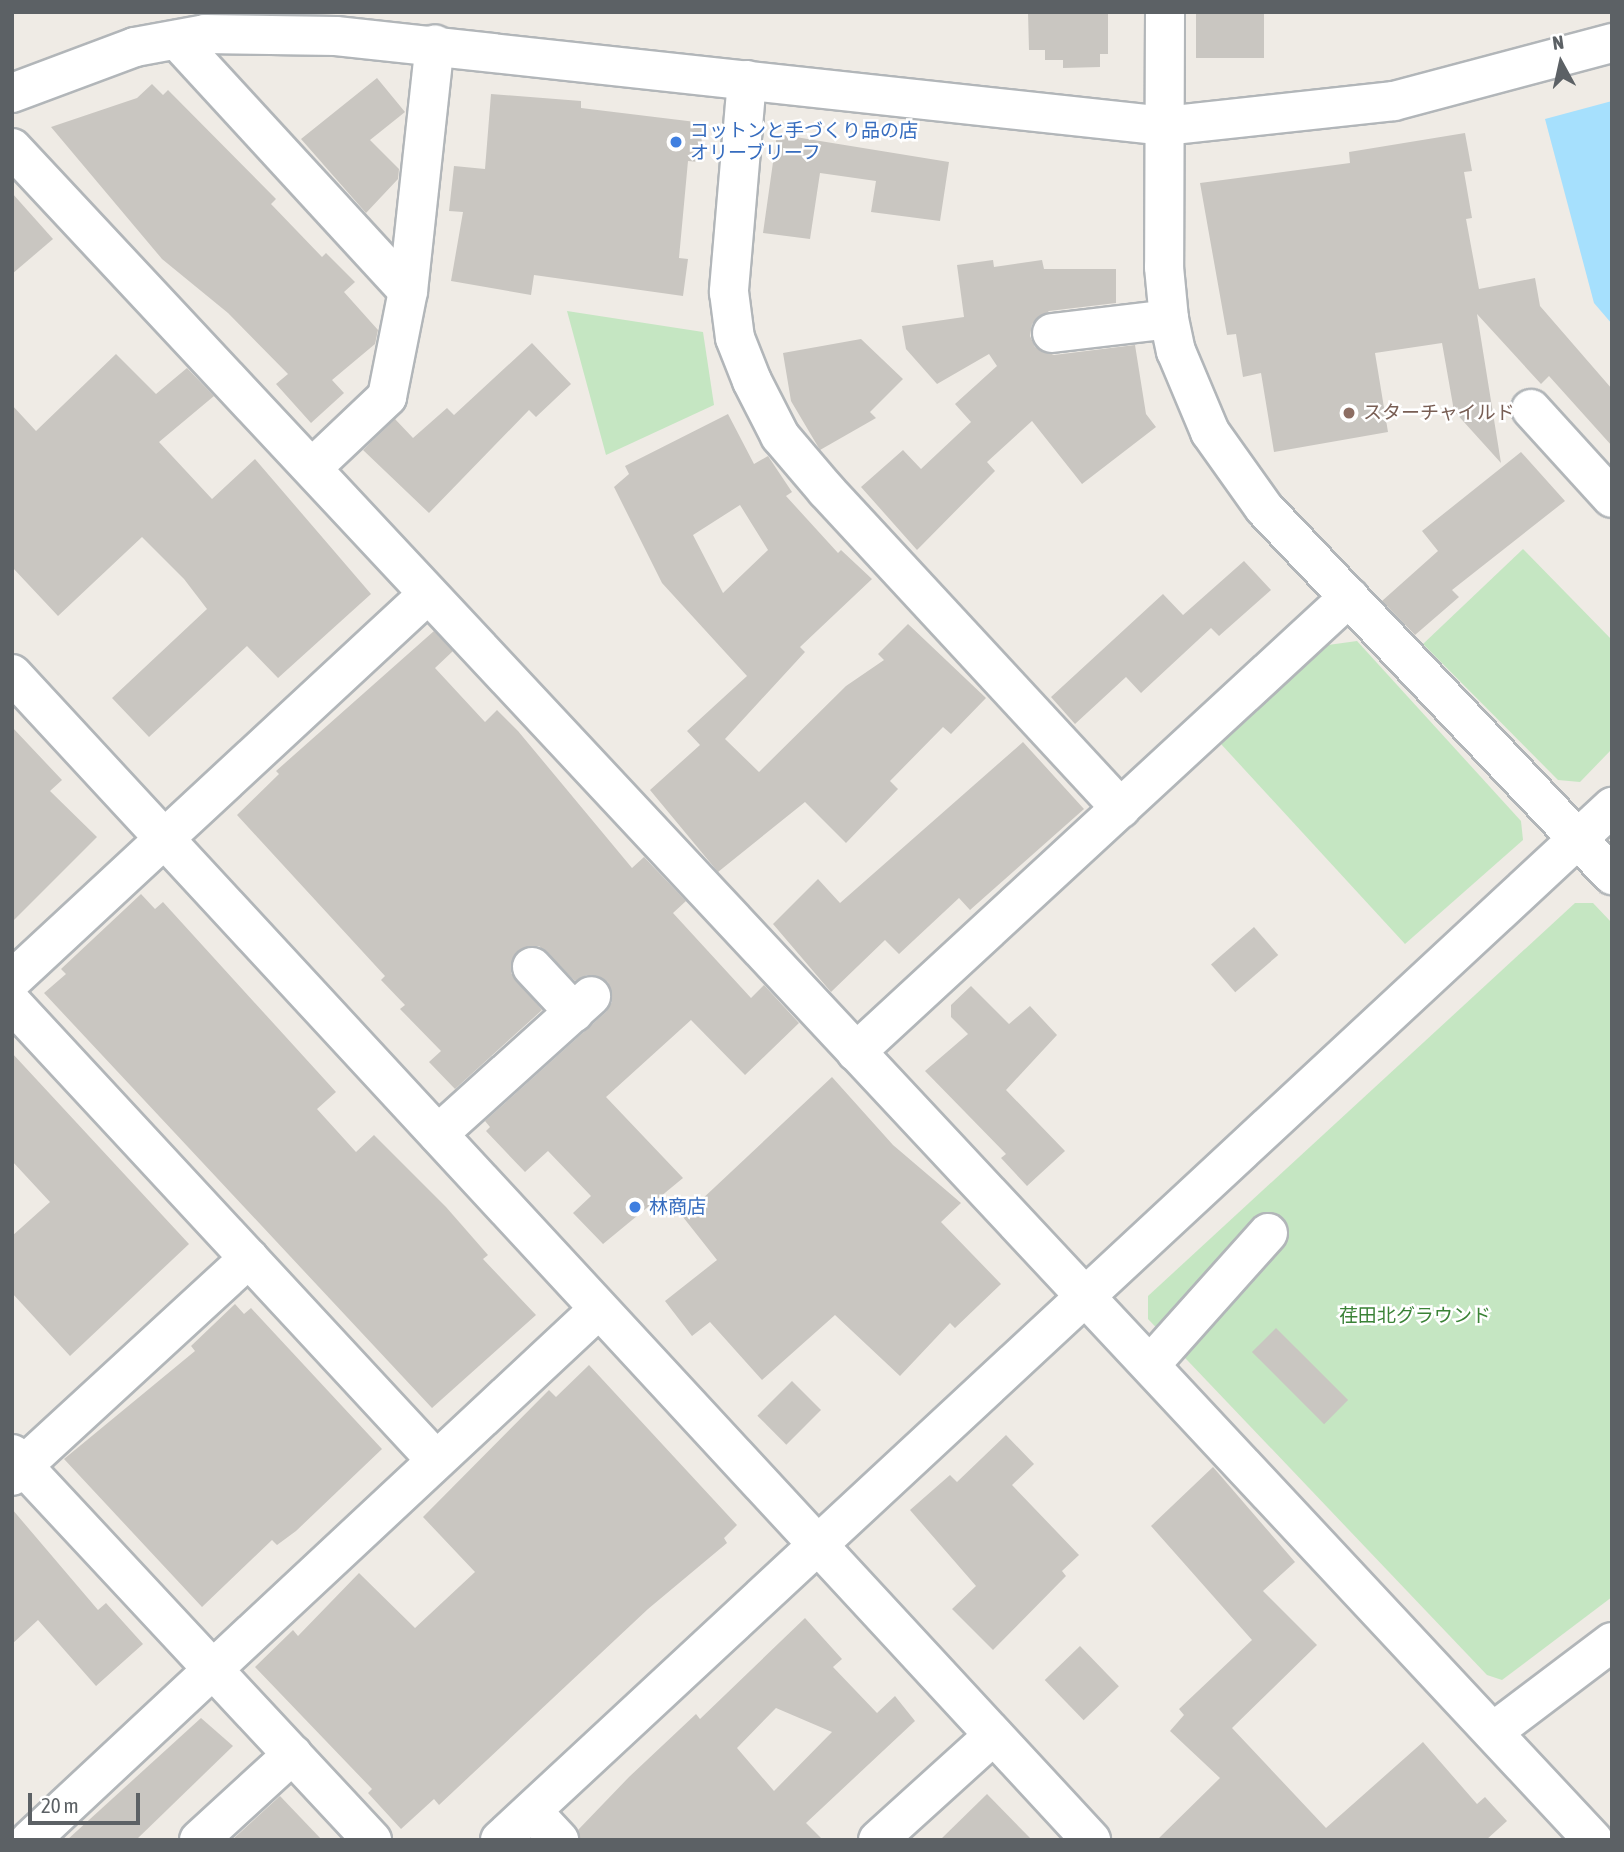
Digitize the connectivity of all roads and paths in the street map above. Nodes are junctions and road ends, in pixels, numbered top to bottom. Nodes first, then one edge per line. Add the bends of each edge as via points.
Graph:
1 (1165, 12) edge
2 (337, 24) edge
3 (177, 40) junction
4 (1612, 43) edge
5 (435, 44) junction
6 (747, 80) junction
7 (12, 93) edge
8 (1164, 126) junction
9 (12, 148) edge
10 (408, 291) junction
11 (1169, 319) junction
12 (1052, 333) dead end
13 (1531, 409) dead end
14 (313, 467) junction
15 (1612, 498) edge
16 (428, 594) junction
17 (1349, 597) junction
18 (12, 674) edge
19 (1612, 807) edge
20 (1121, 809) junction
21 (164, 839) junction
22 (1577, 840) junction
23 (1612, 875) edge
24 (532, 967) dead end
25 (12, 980) edge
26 (12, 1003) edge
27 (856, 1052) junction
28 (438, 1134) junction
29 (1268, 1233) dead end
30 (249, 1258) junction
31 (1084, 1297) junction
32 (598, 1308) junction
33 (1150, 1366) junction
34 (436, 1460) junction
35 (16, 1465) edge
36 (817, 1545) junction
37 (1612, 1642) edge
38 (213, 1670) junction
39 (1493, 1732) junction
40 (994, 1735) junction
41 (293, 1754) junction
42 (532, 1811) junction
43 (30, 1840) edge
44 (198, 1840) edge
45 (372, 1840) edge
46 (500, 1840) edge
47 (559, 1840) edge
48 (878, 1840) edge
49 (1091, 1840) edge
50 (1593, 1840) edge

1 - 8 street
2 - 3 street
2 - 5 street
3 - 7 street via 135,47
3 - 10 street
4 - 8 street via 1394,101
5 - 6 street
5 - 10 street
6 - 8 street
6 - 20 street via 729,292 735,338 780,436
8 - 11 street
9 - 14 street
10 - 14 street via 387,397
11 - 12 street
11 - 17 street via 1176,351 1210,432 1264,508
13 - 15 street
14 - 16 street
16 - 21 street
16 - 27 street
17 - 20 street
17 - 22 street
18 - 21 street
19 - 22 street
20 - 27 street
21 - 25 street
21 - 28 street
22 - 23 street
22 - 31 street
24 - 28 street via 582,1004
26 - 30 street
27 - 31 street
28 - 32 street
29 - 33 street
30 - 34 street
30 - 35 street
31 - 33 street
31 - 36 street
32 - 34 street
32 - 36 street
33 - 39 street
34 - 38 street
35 - 38 street
36 - 40 street
36 - 42 street
37 - 39 street
38 - 41 street
38 - 43 street
39 - 50 street
40 - 48 street
40 - 49 street
41 - 44 street
41 - 45 street
42 - 46 street
42 - 47 street

